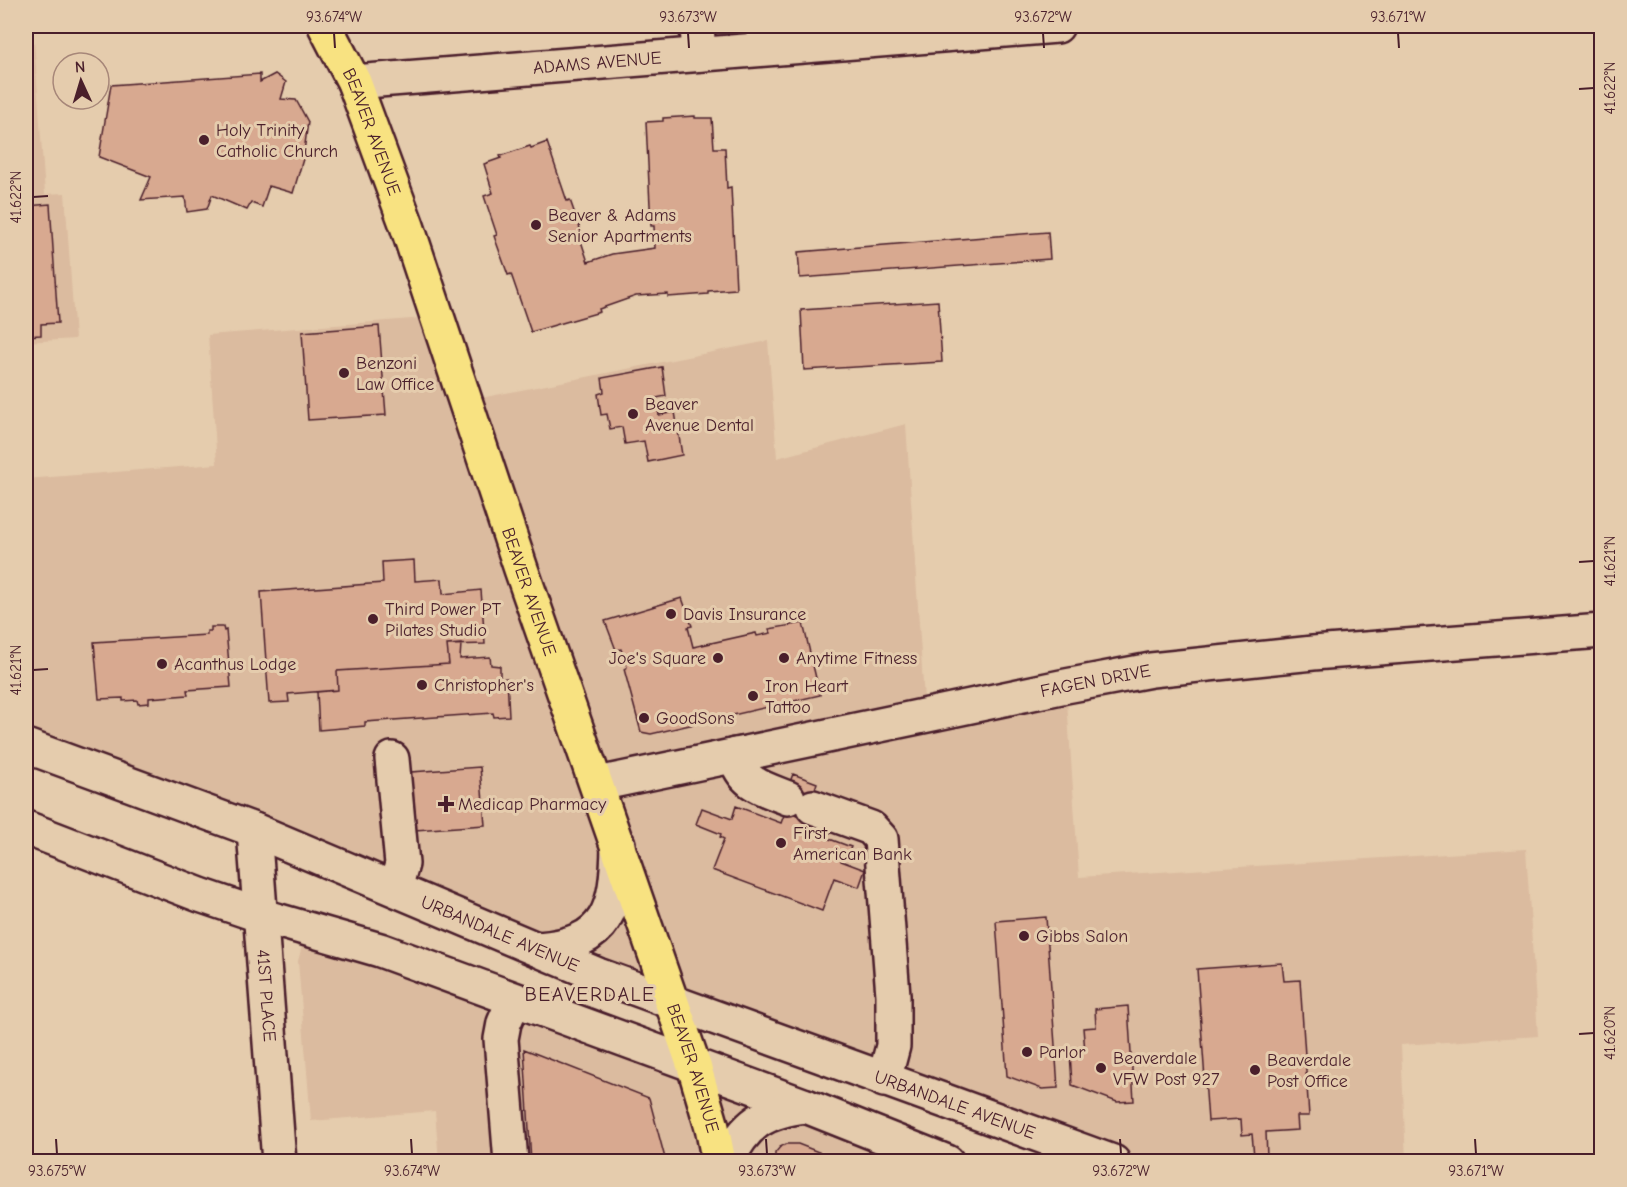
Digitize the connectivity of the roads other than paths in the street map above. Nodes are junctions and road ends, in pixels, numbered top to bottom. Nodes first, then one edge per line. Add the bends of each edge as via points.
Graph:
1 (325, 26) edge
2 (1055, 26) edge
3 (698, 40) edge
4 (354, 82) junction
5 (1602, 631) edge
6 (26, 729) edge
7 (26, 747) edge
8 (735, 755) junction
9 (392, 759) dead end
10 (597, 784) junction
11 (26, 828) edge
12 (254, 830) junction
13 (618, 843) junction
14 (395, 888) junction
15 (260, 915) junction
16 (538, 949) junction
17 (514, 1000) junction
18 (672, 1003) junction
19 (694, 1066) junction
20 (884, 1080) junction
21 (806, 1106) junction
22 (279, 1161) edge
23 (511, 1161) edge
24 (719, 1161) edge
25 (728, 1161) edge
26 (947, 1161) edge
27 (1113, 1161) edge

1 - 4 main road, BEAVER AVENUE
2 - 3 street, ADAMS AVENUE
3 - 4 street, ADAMS AVENUE
4 - 10 main road, BEAVER AVENUE
5 - 8 street, FAGEN DRIVE via 1151,670
6 - 7 street
7 - 12 street, URBANDALE AVENUE
8 - 10 street, FAGEN DRIVE
8 - 20 street via 747,779 759,787 871,828 881,839 894,1046
9 - 14 street via 402,864
10 - 13 main road, BEAVER AVENUE
11 - 15 street
12 - 14 street, URBANDALE AVENUE
12 - 15 street, 41ST PLACE
13 - 16 street via 616,889 609,909 593,933 571,945
13 - 18 main road, BEAVER AVENUE
14 - 16 street, URBANDALE AVENUE
15 - 17 street via 380,950
15 - 22 street, 41ST PLACE
16 - 18 street, URBANDALE AVENUE
17 - 19 street
17 - 23 street via 501,1039
18 - 19 main road, BEAVER AVENUE
18 - 20 street, URBANDALE AVENUE
19 - 21 street
19 - 24 main road, BEAVER AVENUE
20 - 27 street, URBANDALE AVENUE
21 - 25 street via 771,1112 761,1118 741,1137
21 - 26 street

